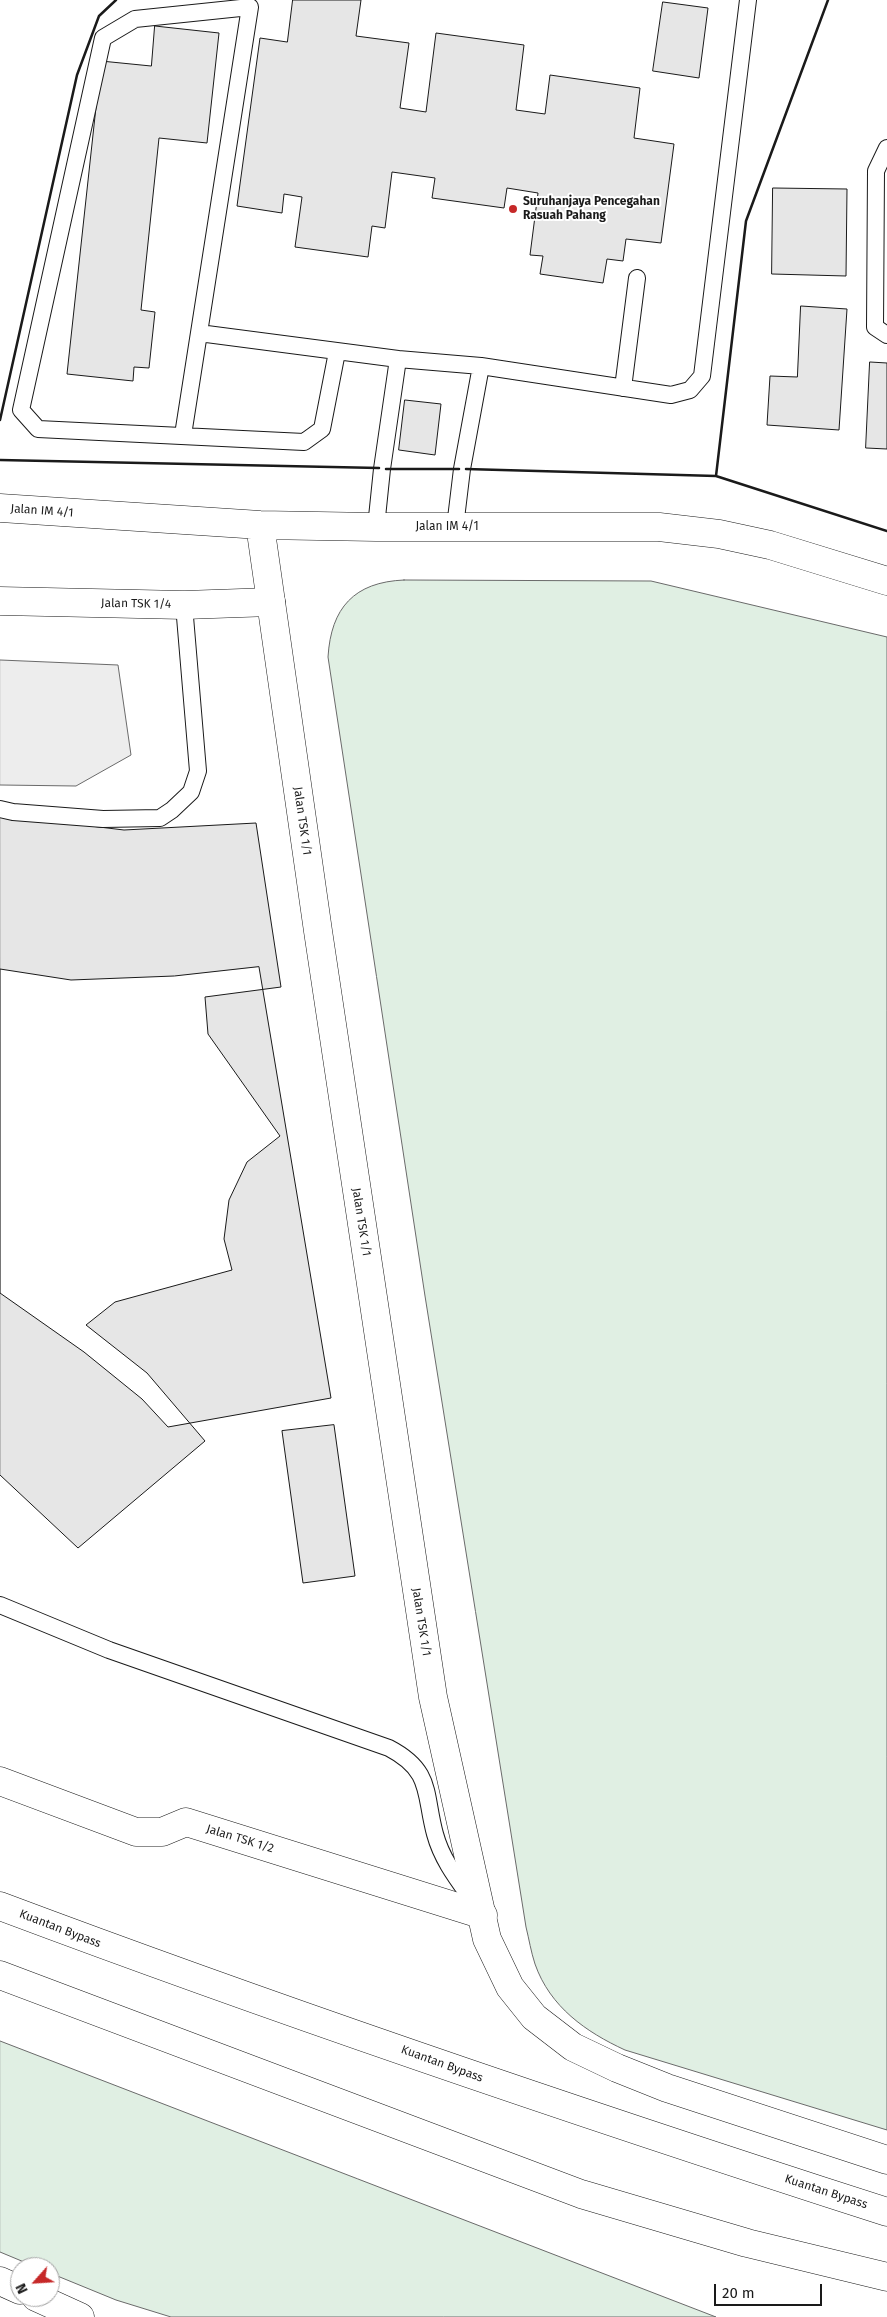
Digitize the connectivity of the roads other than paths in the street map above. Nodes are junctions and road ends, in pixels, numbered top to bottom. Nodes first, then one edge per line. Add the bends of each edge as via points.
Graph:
1 (748, 0) edge
2 (887, 148) edge
3 (637, 278) dead end
4 (199, 333) junction
5 (887, 335) edge
6 (337, 352) junction
7 (398, 360) junction
8 (481, 366) junction
9 (623, 388) junction
10 (183, 435) junction
11 (0, 508) edge
12 (260, 525) junction
13 (376, 527) junction
14 (455, 527) junction
15 (887, 581) edge
16 (0, 601) edge
17 (271, 602) junction
18 (184, 605) junction
19 (0, 809) edge
20 (0, 1605) edge
21 (0, 1781) edge
22 (0, 1906) edge
23 (483, 1915) junction
24 (0, 1975) edge
25 (887, 2160) edge
26 (887, 2212) edge
27 (887, 2277) edge
28 (58, 2307) edge
29 (80, 2317) edge

1 - 9 lane via 702,376 690,390 671,395
2 - 5 lane via 876,171 875,328
3 - 9 lane
4 - 6 lane
4 - 10 lane
4 - 10 lane via 250,7 135,19 103,38 21,410 38,430
6 - 7 lane
6 - 10 lane via 322,429 304,442
7 - 8 lane
7 - 13 lane
8 - 9 lane
8 - 14 lane
11 - 12 main road, Jalan IM 4/1
12 - 13 main road, Jalan IM 4/1
12 - 17 main road, Jalan TSK 1/1
13 - 14 main road, Jalan IM 4/1
14 - 15 main road, Jalan IM 4/1 via 659,527 710,533 770,544
16 - 18 main road, Jalan TSK 1/4
17 - 18 main road, Jalan TSK 1/4
17 - 23 main road, Jalan TSK 1/1 via 432,1697
18 - 19 lane via 198,771 191,792 160,818 102,819
20 - 23 lane via 109,1650 404,1756 426,1786 435,1834 445,1861
21 - 23 main road, Jalan TSK 1/2 via 136,1832 162,1832 186,1822
22 - 26 main road, Kuantan Bypass via 496,2084
23 - 25 main road, Jalan TSK 1/1 via 487,1939 510,1987 534,2017 573,2047 667,2088
24 - 27 main road via 581,2194 747,2243
28 - 29 main road

